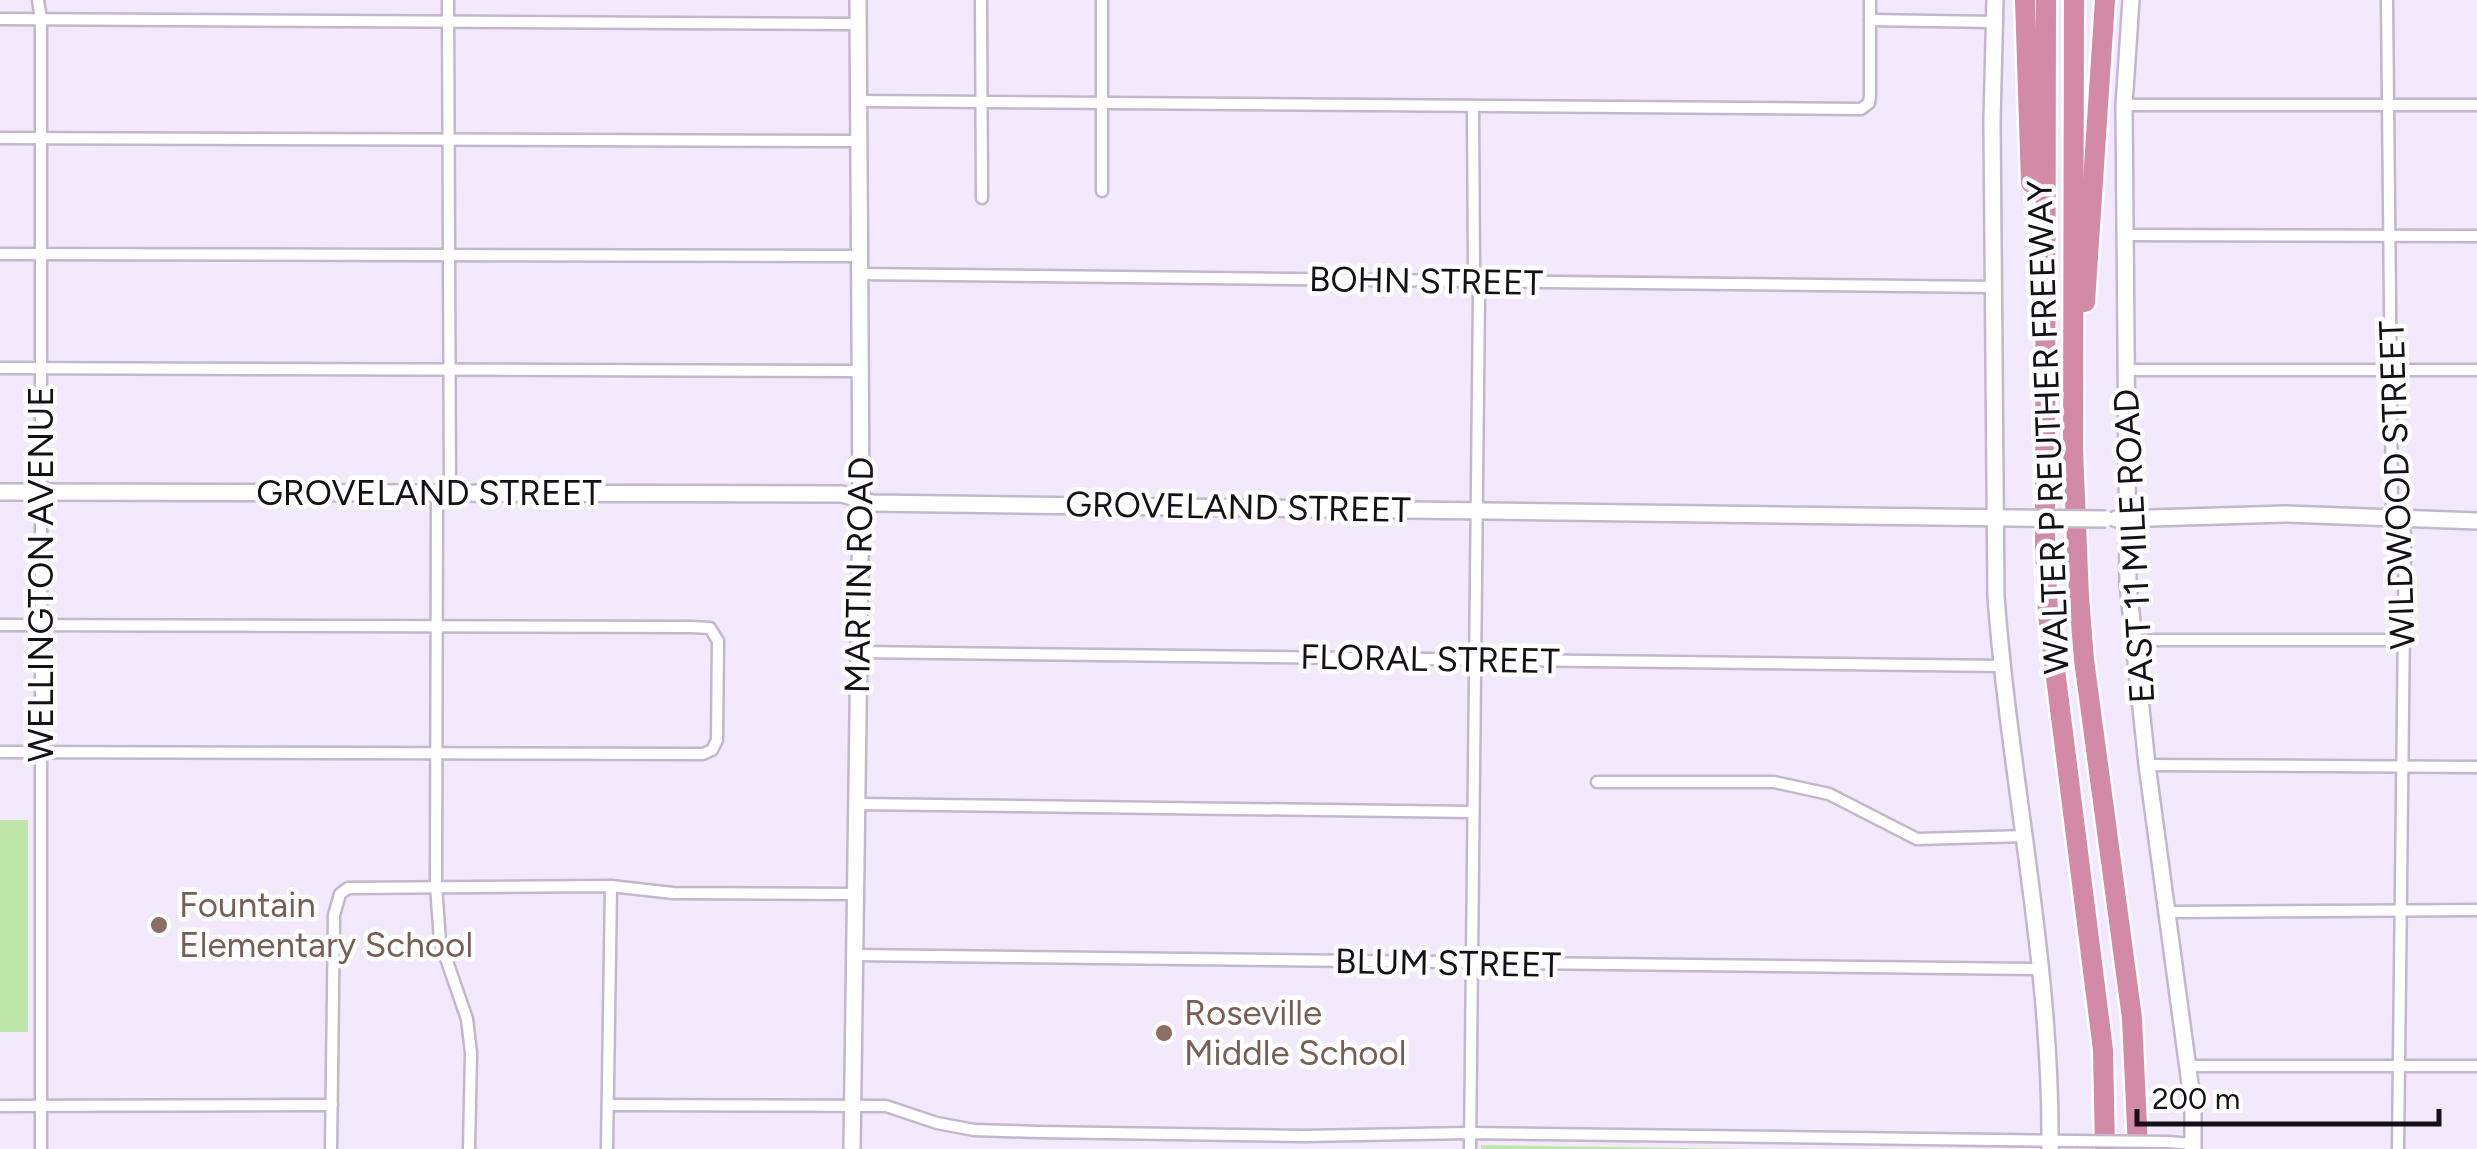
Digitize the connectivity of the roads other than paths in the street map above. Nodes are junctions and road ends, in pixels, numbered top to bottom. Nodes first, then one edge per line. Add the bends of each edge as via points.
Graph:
1 (38, 0) edge
2 (448, 0) edge
3 (858, 0) edge
4 (981, 0) edge
5 (1102, 0) edge
6 (1870, 0) edge
7 (1995, 0) edge
8 (2025, 0) edge
9 (2046, 0) edge
10 (2074, 0) edge
11 (2105, 0) edge
12 (2131, 0) edge
13 (2387, 0) edge
14 (0, 19) edge
15 (41, 19) junction
16 (1870, 20) junction
17 (448, 21) junction
18 (1993, 22) junction
19 (858, 24) junction
20 (981, 101) junction
21 (860, 102) junction
22 (1102, 104) junction
23 (2388, 104) junction
24 (2124, 105) junction
25 (2477, 105) edge
26 (1473, 106) junction
27 (0, 138) edge
28 (40, 138) junction
29 (449, 140) junction
30 (860, 141) junction
31 (1102, 191) dead end
32 (982, 198) dead end
33 (2125, 235) junction
34 (2389, 236) junction
35 (2477, 236) edge
36 (0, 254) edge
37 (40, 254) junction
38 (450, 255) junction
39 (859, 256) junction
40 (860, 274) junction
41 (1477, 281) junction
42 (1992, 287) junction
43 (2045, 322) junction
44 (0, 368) edge
45 (40, 368) junction
46 (450, 370) junction
47 (2126, 370) junction
48 (2391, 370) junction
49 (2477, 370) edge
50 (860, 371) junction
51 (2075, 490) junction
52 (0, 492) edge
53 (40, 492) junction
54 (444, 494) junction
55 (861, 497) junction
56 (1477, 511) junction
57 (1993, 518) junction
58 (2126, 520) junction
59 (2399, 520) junction
60 (2477, 521) edge
61 (0, 625) edge
62 (41, 625) junction
63 (437, 626) junction
64 (2132, 640) junction
65 (2404, 640) junction
66 (859, 652) junction
67 (1475, 659) junction
68 (2001, 666) junction
69 (0, 752) edge
70 (41, 752) junction
71 (437, 754) junction
72 (2147, 765) junction
73 (2402, 766) junction
74 (2477, 767) edge
75 (1597, 782) dead end
76 (857, 804) junction
77 (1473, 812) junction
78 (2026, 836) junction
79 (436, 886) junction
80 (611, 886) junction
81 (856, 894) junction
82 (2401, 910) junction
83 (2477, 910) edge
84 (2168, 912) junction
85 (855, 955) junction
86 (1471, 964) junction
87 (2042, 969) junction
88 (2188, 1066) junction
89 (2399, 1066) junction
90 (2477, 1066) edge
91 (608, 1104) junction
92 (852, 1104) junction
93 (332, 1105) junction
94 (0, 1106) edge
95 (41, 1106) junction
96 (1470, 1134) junction
97 (1960, 1144) edge
98 (2050, 1145) edge
99 (2193, 1146) edge
100 (41, 1149) edge
101 (331, 1149) edge
102 (470, 1149) edge
103 (607, 1149) edge
104 (852, 1149) edge
105 (1470, 1149) edge
106 (2104, 1149) edge
107 (2138, 1149) edge
108 (2398, 1149) edge

1 - 15 street, WELLINGTON AVENUE
2 - 17 street
3 - 19 street, MARTIN ROAD
4 - 20 street
5 - 22 street
6 - 16 street
7 - 18 street
8 - 43 highway via 2033,228
9 - 43 highway, WALTER P REUTHER FREEWAY
10 - 51 highway, WALTER P REUTHER FREEWAY
11 - 51 highway via 2084,312 2084,450
12 - 24 street, EAST 11 MILE ROAD
13 - 23 street, WILDWOOD STREET
14 - 15 street
15 - 17 street
15 - 28 street, WELLINGTON AVENUE
16 - 18 street
16 - 26 street via 1866,107
17 - 19 street
17 - 29 street
18 - 42 street
19 - 21 street, MARTIN ROAD
20 - 21 street
20 - 22 street
20 - 32 street
21 - 30 street, MARTIN ROAD
22 - 26 street
22 - 31 street
23 - 24 street
23 - 25 street
23 - 34 street, WILDWOOD STREET
24 - 33 street, EAST 11 MILE ROAD
26 - 41 street
27 - 28 street
28 - 29 street
28 - 37 street, WELLINGTON AVENUE
29 - 30 street
29 - 38 street
30 - 39 street, MARTIN ROAD
33 - 34 street
33 - 47 street, EAST 11 MILE ROAD
34 - 35 street
34 - 48 street, WILDWOOD STREET
36 - 37 street
37 - 38 street
37 - 45 street, WELLINGTON AVENUE
38 - 39 street
38 - 46 street
39 - 40 street, MARTIN ROAD
40 - 41 street, BOHN STREET
40 - 50 street, MARTIN ROAD
41 - 42 street, BOHN STREET
41 - 56 street
42 - 57 street
43 - 106 highway, WALTER P REUTHER FREEWAY via 2048,614 2103,1050
44 - 45 street
45 - 46 street
45 - 53 street, WELLINGTON AVENUE
46 - 50 street
46 - 54 street
47 - 48 street
47 - 58 street, EAST 11 MILE ROAD
48 - 49 street
48 - 59 street, WILDWOOD STREET via 2392,510
50 - 55 street, MARTIN ROAD
51 - 107 highway, WALTER P REUTHER FREEWAY via 2082,644 2132,1018
52 - 53 street, GROVELAND STREET
53 - 54 street, GROVELAND STREET
53 - 62 street, WELLINGTON AVENUE
54 - 55 street, GROVELAND STREET
54 - 63 street
55 - 56 street, GROVELAND STREET
55 - 66 street, MARTIN ROAD
56 - 57 street, GROVELAND STREET
56 - 67 street
57 - 58 street, GROVELAND STREET, bridge
57 - 68 street
58 - 59 street, GROVELAND STREET via 2286,514
58 - 64 street, EAST 11 MILE ROAD
59 - 60 street, GROVELAND STREET
59 - 65 street, WILDWOOD STREET via 2406,532
61 - 62 street
62 - 63 street
62 - 70 street, WELLINGTON AVENUE
63 - 71 street
63 - 71 street via 691,626 713,630 718,638 717,740 703,754
64 - 65 street
64 - 72 street, EAST 11 MILE ROAD
65 - 73 street, WILDWOOD STREET
66 - 67 street, FLORAL STREET
66 - 76 street, MARTIN ROAD
67 - 68 street, FLORAL STREET
67 - 77 street
68 - 78 street
69 - 70 street
70 - 71 street
70 - 95 street, WELLINGTON AVENUE
71 - 79 street
72 - 73 street
72 - 84 street, EAST 11 MILE ROAD
73 - 74 street
73 - 82 street, WILDWOOD STREET
75 - 78 street via 1774,782 1829,794 1917,839
76 - 77 street
76 - 81 street, MARTIN ROAD
77 - 86 street
78 - 87 street
79 - 80 street
79 - 93 street via 358,886 340,894 334,916
79 - 102 street via 440,941 470,1036
80 - 81 street
80 - 91 street
81 - 85 street, MARTIN ROAD
82 - 83 street
82 - 84 street
82 - 89 street, WILDWOOD STREET
84 - 88 street, EAST 11 MILE ROAD
85 - 86 street, BLUM STREET
85 - 92 street, MARTIN ROAD
86 - 87 street, BLUM STREET
86 - 96 street
87 - 98 street
88 - 89 street
88 - 99 street, EAST 11 MILE ROAD
89 - 90 street
89 - 108 street, WILDWOOD STREET
91 - 92 street
91 - 103 street
92 - 96 street via 886,1106 974,1130
92 - 104 street, MARTIN ROAD
93 - 95 street
93 - 101 street
94 - 95 street
95 - 100 street, WELLINGTON AVENUE
96 - 97 street
96 - 105 street
97 - 98 street
98 - 99 street, bridge

